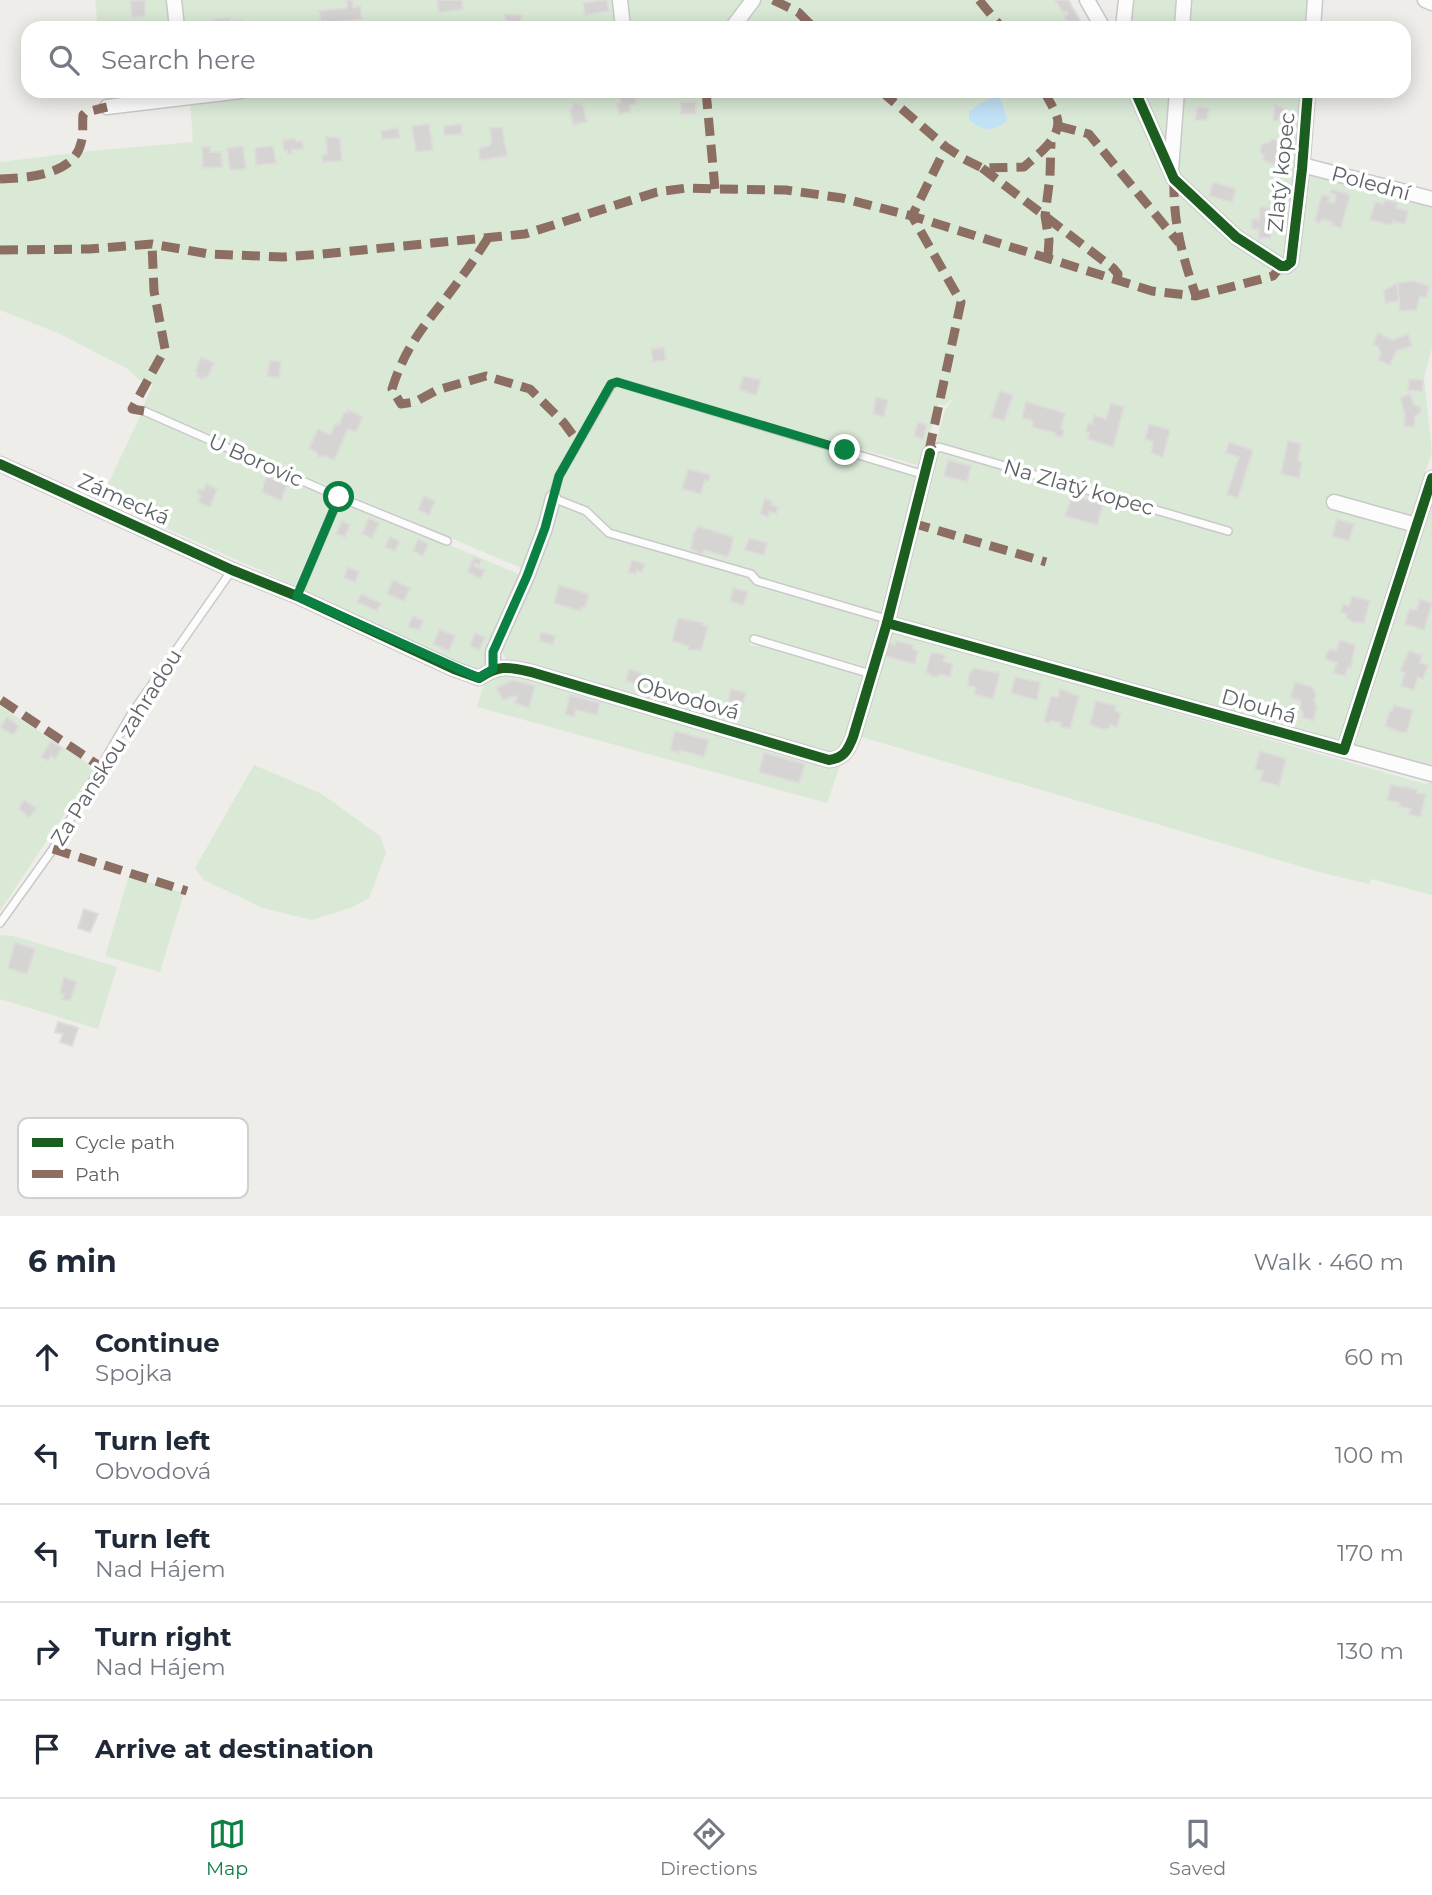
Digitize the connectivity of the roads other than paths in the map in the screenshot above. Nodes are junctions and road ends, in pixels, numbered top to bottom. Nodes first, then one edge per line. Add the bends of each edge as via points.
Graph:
1 (174, 0) edge
2 (620, 0) edge
3 (753, 0) edge
4 (1087, 0) edge
5 (1126, 0) edge
6 (1185, 0) edge
7 (1315, 0) edge
8 (1425, 0) edge
9 (1432, 3) edge
10 (176, 21) edge
11 (622, 21) edge
12 (737, 21) edge
13 (1099, 21) edge
14 (1124, 21) edge
15 (1183, 21) edge
16 (1314, 21) edge
17 (160, 98) edge
18 (1138, 98) edge
19 (1176, 98) edge
20 (1307, 98) edge
21 (107, 107) dead end
22 (1310, 167) dead end
23 (1171, 171) junction
24 (1432, 199) edge
25 (144, 411) dead end
26 (930, 453) joint
27 (0, 464) edge
28 (925, 475) junction
29 (1432, 478) edge
30 (339, 497) junction
31 (553, 498) junction
32 (1334, 502) dead end
33 (1416, 525) junction
34 (1228, 531) dead end
35 (447, 541) dead end
36 (232, 570) junction
37 (297, 596) junction
38 (887, 623) junction
39 (754, 639) dead end
40 (493, 669) junction
41 (871, 674) junction
42 (1344, 750) junction
43 (1432, 774) edge
44 (0, 923) edge

1 - 10 street
2 - 11 street
3 - 12 street
4 - 13 street
5 - 14 street
6 - 15 street
7 - 16 street
8 - 9 street
17 - 21 street
18 - 23 street, Zlatý kopec
19 - 23 street
20 - 23 street, Zlatý kopec via 1291,262 1286,266 1236,237
22 - 24 street, Polední
25 - 30 lane, U Borovic
26 - 28 street, Obvodová
26 - 34 lane, Na Zlatý kopec via 939,447
27 - 36 street, Zámecká
28 - 31 lane via 617,382 611,384 559,476
28 - 38 street, Obvodová
29 - 33 street
30 - 35 lane, U Borovic
30 - 37 lane
31 - 38 lane via 586,511 609,533 751,574 757,581 883,618
31 - 40 street via 527,576 493,652
32 - 33 street
33 - 42 street
36 - 37 street, Obvodová
36 - 44 lane, Za Panskou zahradou via 132,713 52,849
37 - 40 street, Obvodová via 479,678
38 - 41 street, Obvodová
38 - 42 street, Dlouhá
39 - 41 lane
40 - 41 street, Obvodová via 531,672 830,760 849,750
42 - 43 street, Dlouhá

